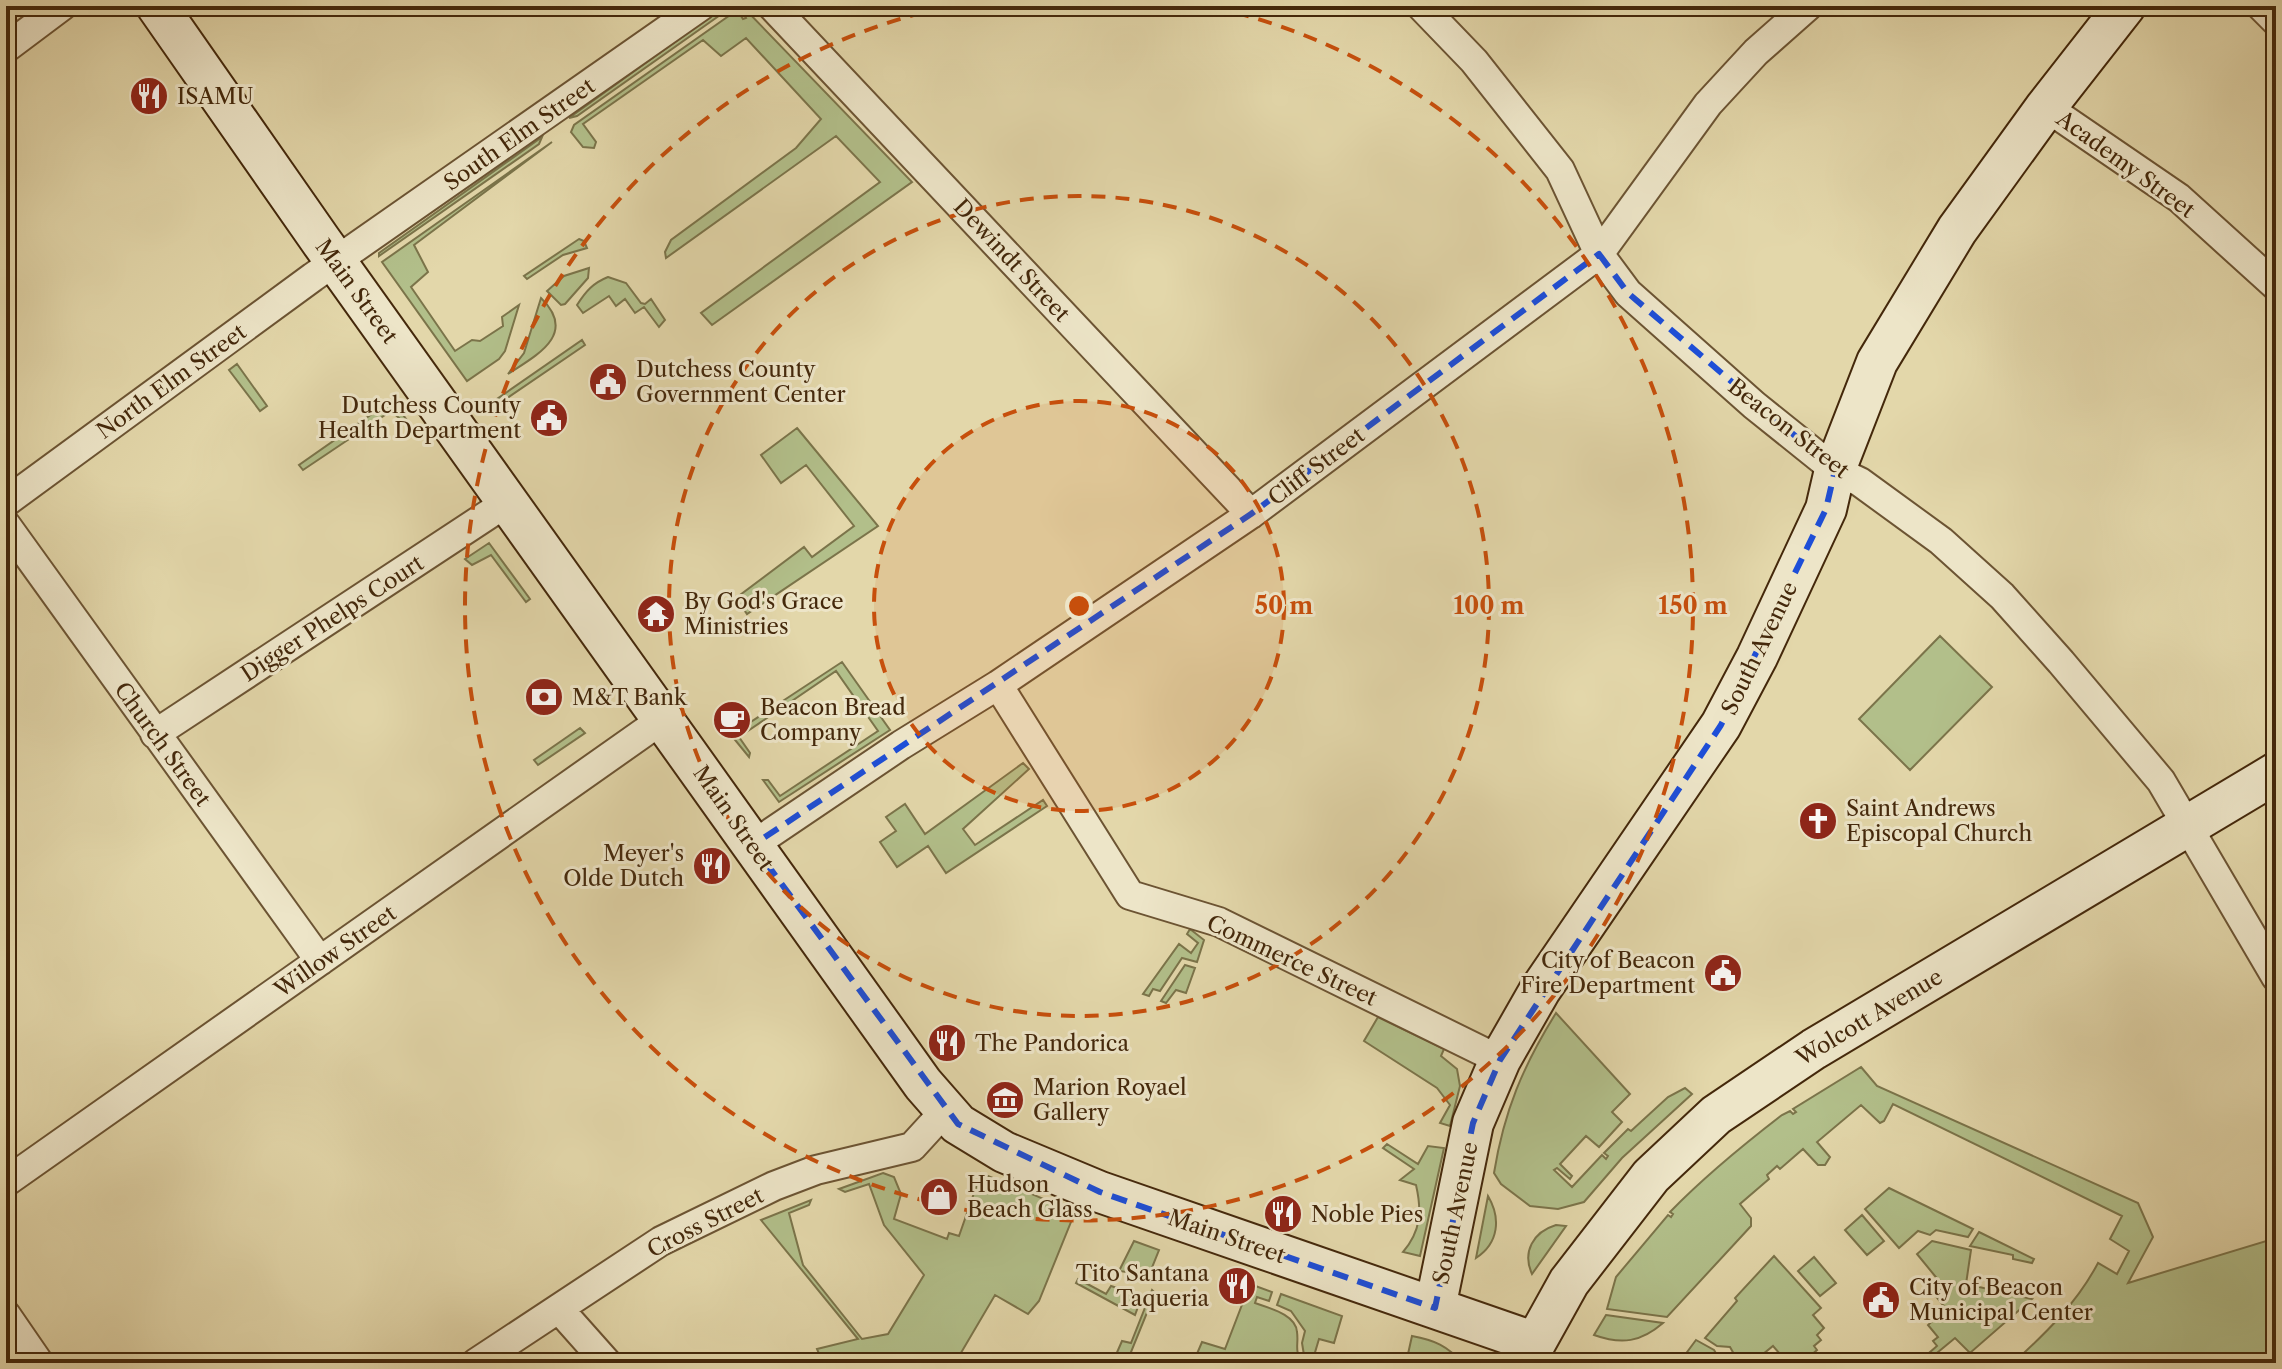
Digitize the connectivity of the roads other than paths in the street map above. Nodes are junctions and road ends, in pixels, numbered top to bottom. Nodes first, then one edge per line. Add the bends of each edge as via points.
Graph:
1 (62, 6) edge
2 (157, 6) edge
3 (701, 6) edge
4 (772, 6) edge
5 (1421, 6) edge
6 (1808, 6) edge
7 (2125, 6) edge
8 (2261, 6) edge
9 (2276, 21) edge
10 (6, 48) edge
11 (2046, 107) junction
12 (1599, 254) junction
13 (338, 261) junction
14 (2276, 286) edge
15 (1835, 470) junction
16 (509, 501) junction
17 (6, 502) edge
18 (1251, 514) junction
19 (6, 525) edge
20 (998, 685) junction
21 (663, 719) junction
22 (155, 734) junction
23 (2276, 773) edge
24 (2187, 825) junction
25 (753, 845) junction
26 (320, 961) junction
27 (2276, 977) edge
28 (1500, 1060) junction
29 (944, 1112) junction
30 (6, 1182) edge
31 (1435, 1308) junction
32 (559, 1309) junction
33 (6, 1315) edge
34 (1529, 1353) edge
35 (39, 1363) edge
36 (476, 1363) edge
37 (607, 1363) edge

1 - 10 street
2 - 13 main road, Main Street
3 - 13 street, South Elm Street
4 - 18 street, Dewindt Street
5 - 12 street, Beacon Street via 1474,61 1560,170
6 - 12 street, Cliff Street via 1708,104
7 - 11 main road, South Avenue
8 - 9 street
11 - 14 street, Academy Street via 2179,198
11 - 15 main road, South Avenue via 1957,230 1877,362
12 - 15 street, Beacon Street via 1628,293
12 - 18 street, Cliff Street
13 - 16 main road, Main Street
13 - 17 street, North Elm Street
15 - 24 street, Beacon Street via 1941,541 2002,596 2161,781
15 - 28 main road, South Avenue via 1826,509 1721,725 1540,990
16 - 21 main road, Main Street
16 - 22 street, Digger Phelps Court
18 - 20 street, Cliff Street
19 - 22 street, Church Street
20 - 25 street, Cliff Street
20 - 28 street, Commerce Street via 1130,895 1219,922
21 - 25 main road, Main Street
21 - 26 street, Willow Street
22 - 26 street, Church Street
23 - 24 main road, Wolcott Avenue
24 - 27 street, Beacon Street
24 - 34 main road, Wolcott Avenue via 1814,1049 1716,1115 1651,1176 1569,1282
25 - 29 main road, Main Street
26 - 30 street, Willow Street
28 - 31 main road, South Avenue via 1473,1123
29 - 31 main road, Main Street via 1004,1152 1100,1192
29 - 32 street, Cross Street via 912,1147 774,1186 661,1241
31 - 34 main road, Main Street
32 - 36 street, Cross Street
32 - 37 street
33 - 35 street

